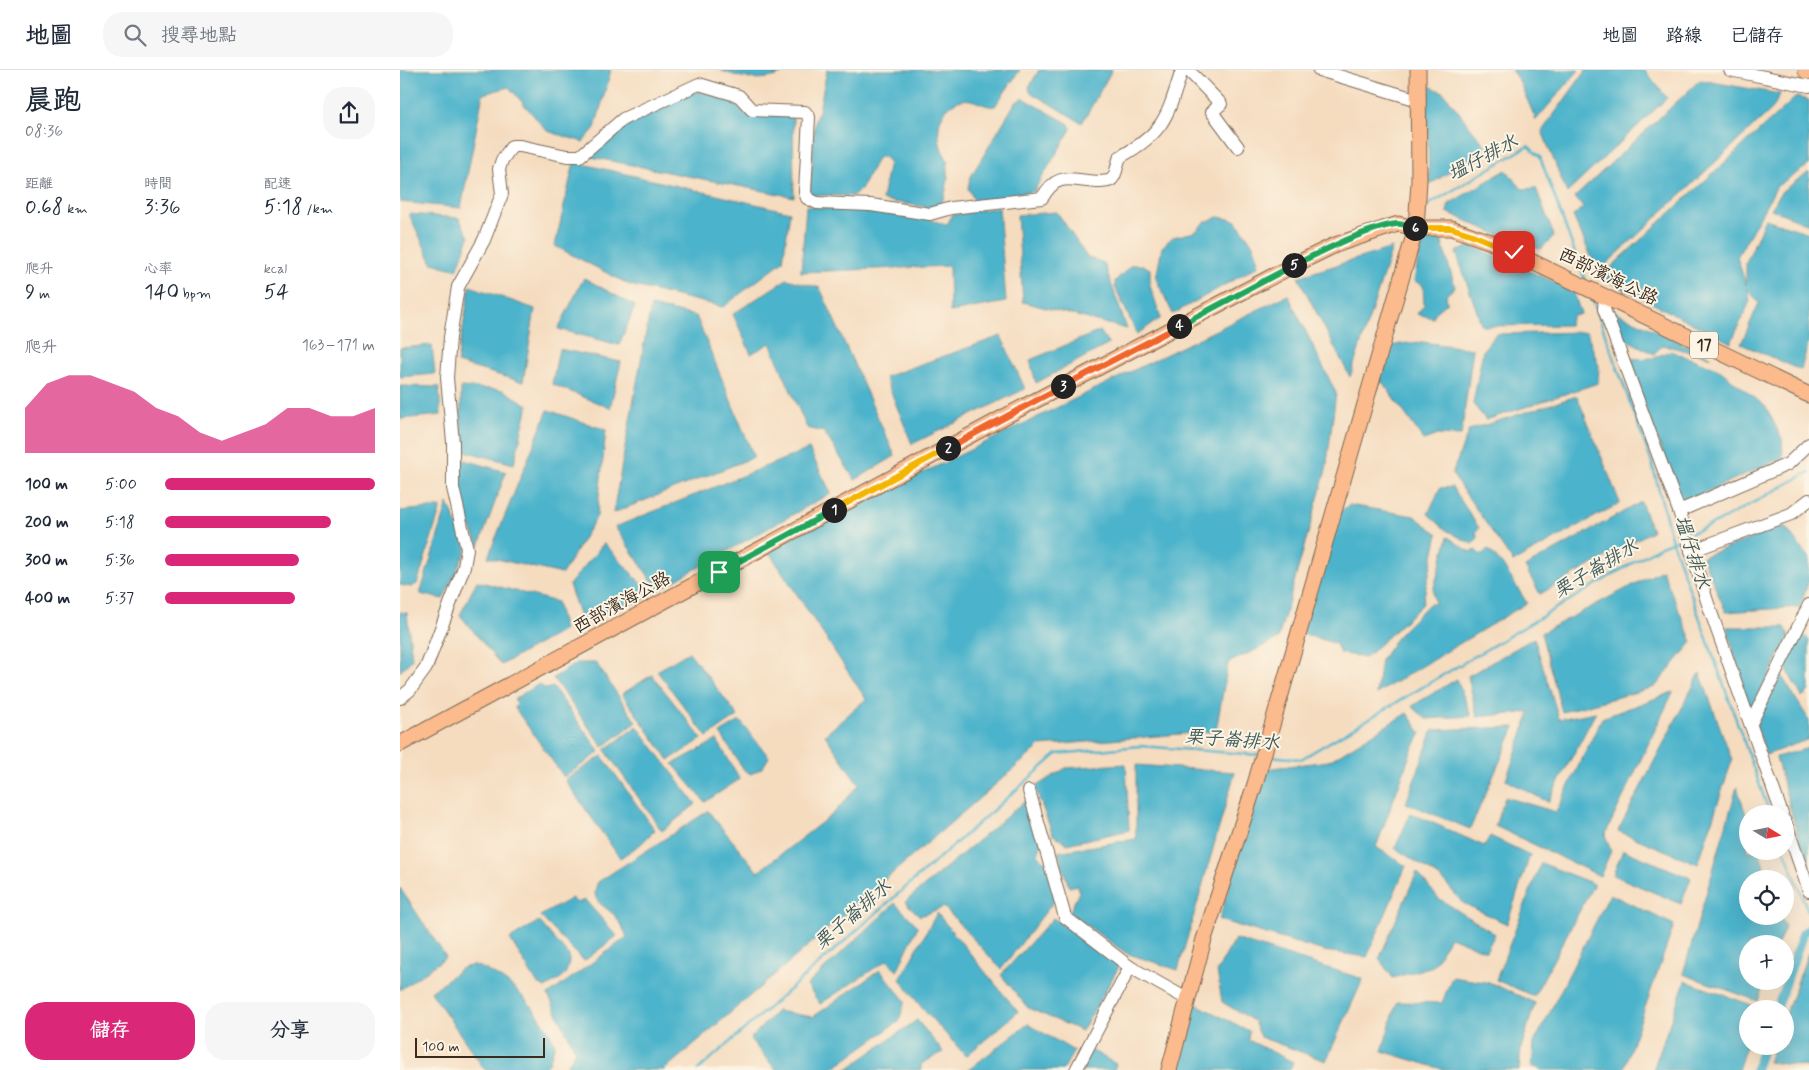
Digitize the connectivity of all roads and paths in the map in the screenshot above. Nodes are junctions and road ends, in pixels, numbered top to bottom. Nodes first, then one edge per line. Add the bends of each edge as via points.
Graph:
1 (1182, 70) edge
2 (1188, 70) edge
3 (1319, 70) edge
4 (1418, 70) edge
5 (1730, 70) edge
6 (1809, 86) edge
7 (1418, 100) junction
8 (1238, 147) dead end
9 (1416, 228) junction
10 (1605, 297) junction
11 (1809, 395) edge
12 (1809, 444) edge
13 (1809, 500) edge
14 (1679, 512) junction
15 (1688, 540) junction
16 (1809, 605) edge
17 (400, 698) edge
18 (1751, 723) junction
19 (400, 744) edge
20 (1029, 791) dead end
21 (1779, 805) edge
22 (1794, 847) edge
23 (1809, 891) edge
24 (1130, 967) junction
25 (1187, 999) junction
26 (1076, 1070) edge
27 (1169, 1070) edge

1 - 17 street via 1163,123 1145,143 1120,157 1114,178 1108,181 1063,179 1054,181 1042,198 951,208 930,214 871,205 817,203 807,198 809,117 805,112 752,110 739,96 699,84 623,119 580,156 512,146 506,151 499,169 502,194 484,240 458,287 450,337 447,378 453,442 453,488 467,549 464,567 426,668
2 - 8 street via 1221,104 1212,112
3 - 7 street
4 - 7 main road
5 - 6 street
7 - 9 main road
9 - 10 main road, 西部濱海公路 / 17 via 1451,228 1470,234
9 - 19 main road, 西部濱海公路 / 17 via 1398,224 1380,229 1335,245 1294,265 1006,416
9 - 25 main road via 1255,784
10 - 11 main road, 西部濱海公路 / 17
10 - 14 street via 1604,309
12 - 14 street via 1788,464
13 - 15 street via 1791,514
14 - 15 street
15 - 18 street
16 - 18 street
18 - 21 street
20 - 24 street via 1065,917
22 - 23 street
24 - 25 street
24 - 26 street
25 - 27 main road

